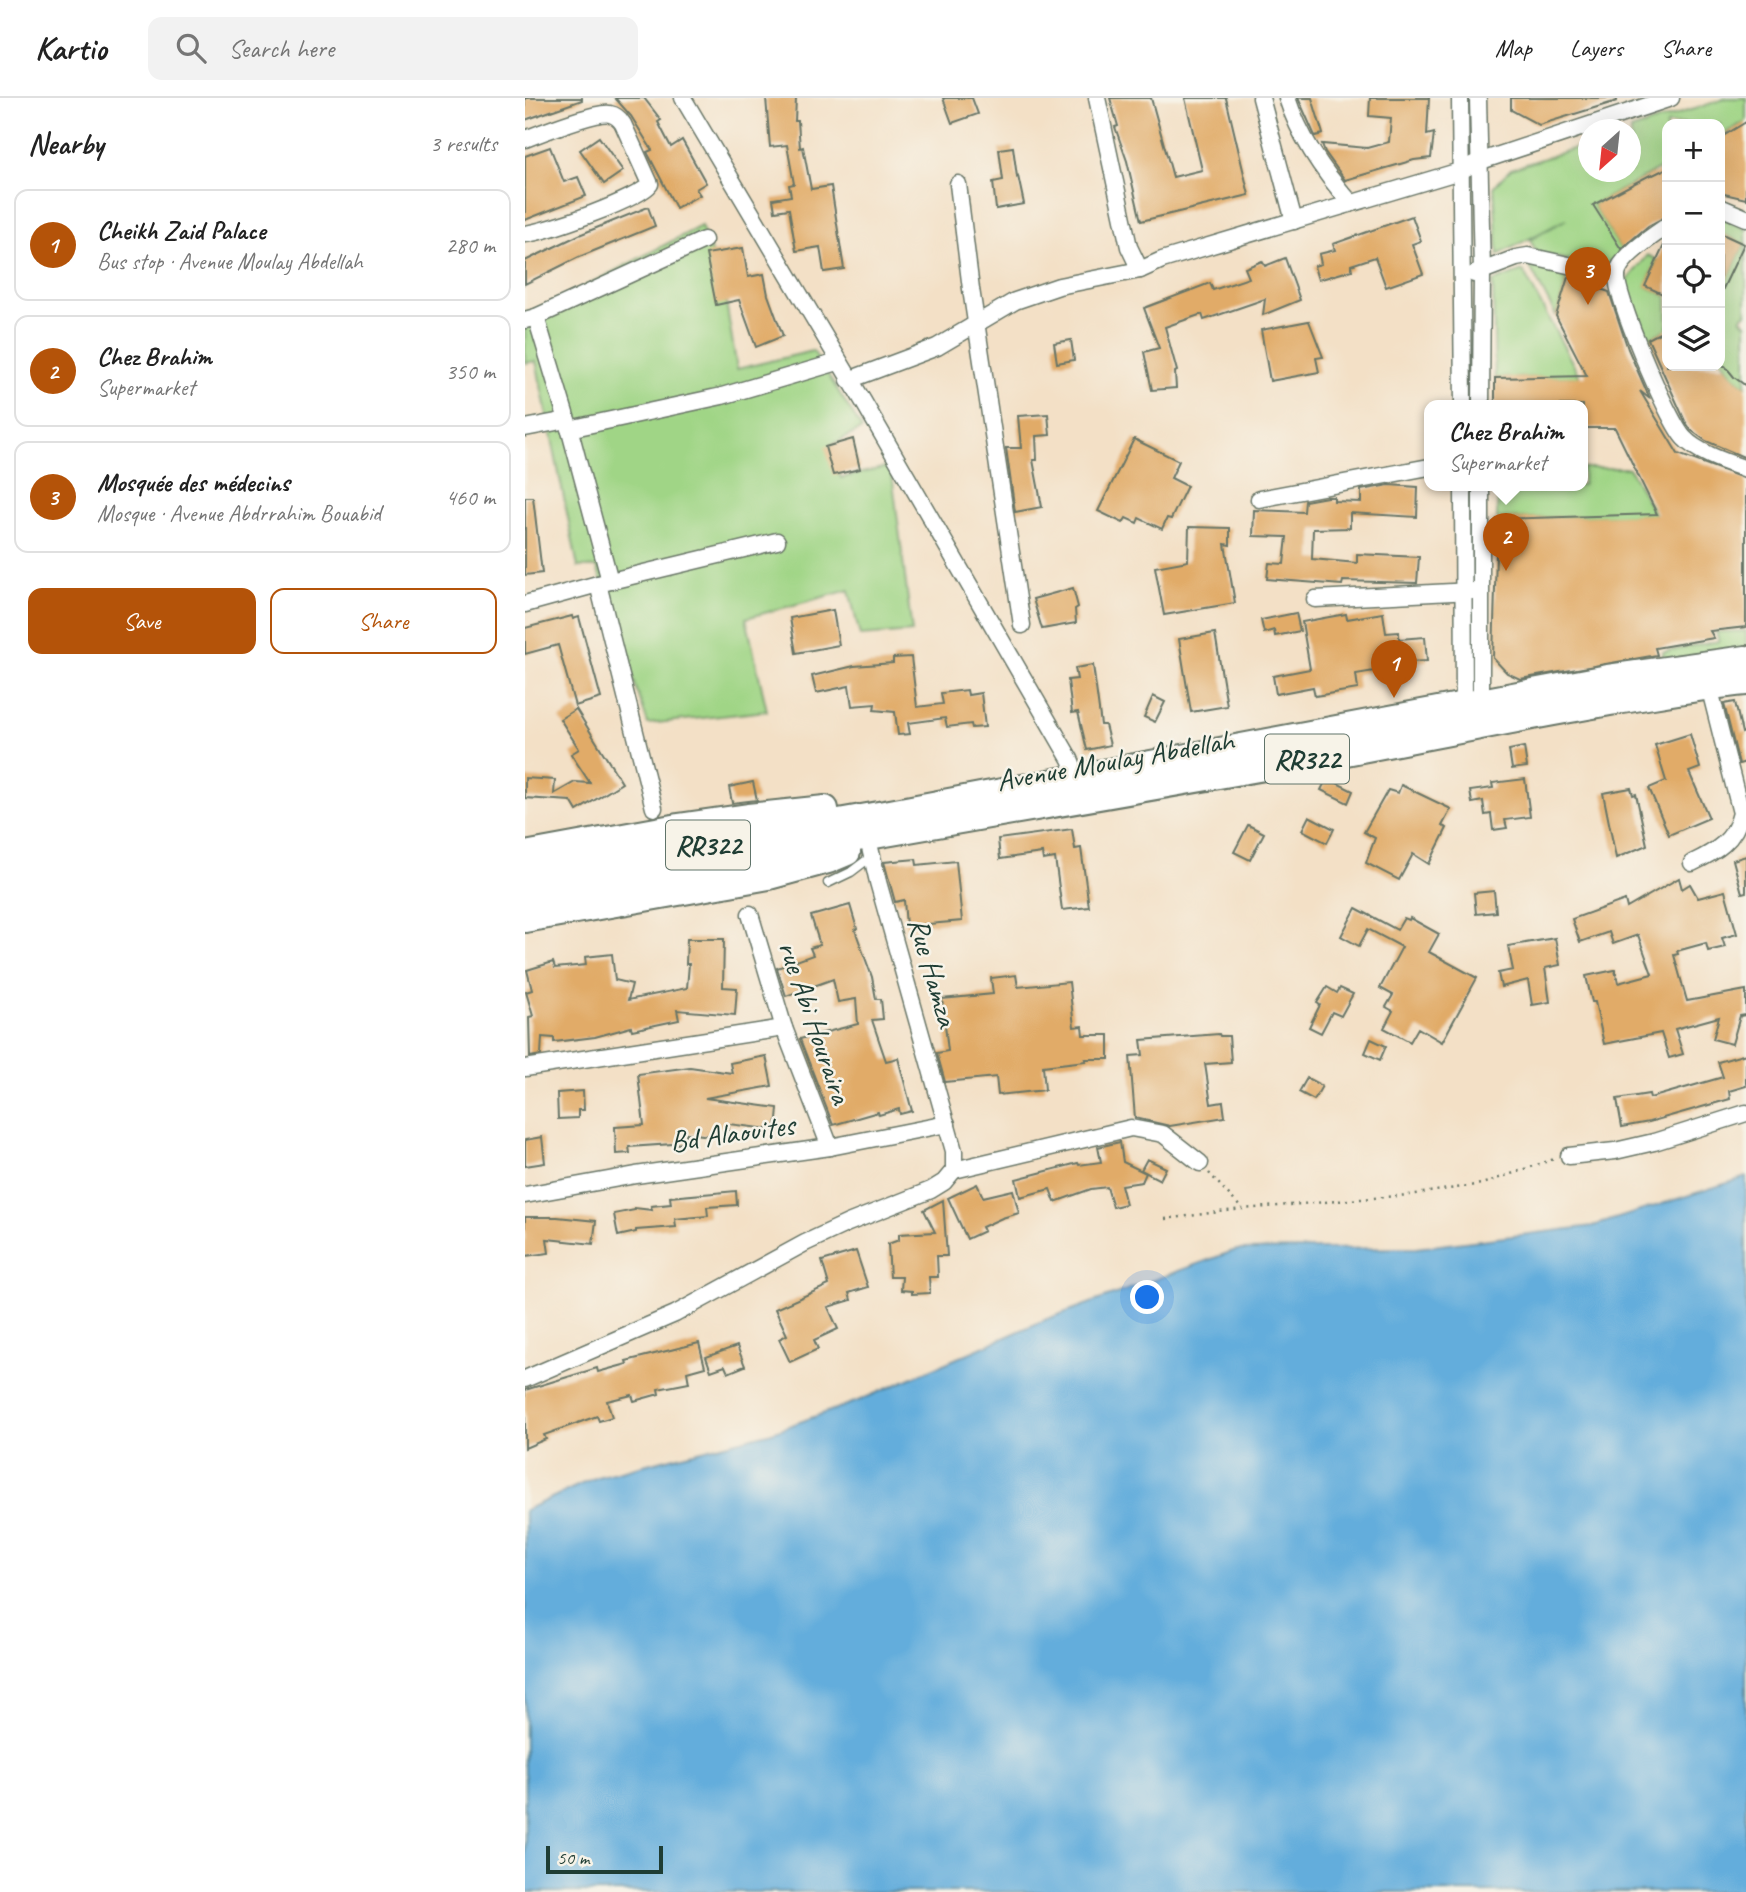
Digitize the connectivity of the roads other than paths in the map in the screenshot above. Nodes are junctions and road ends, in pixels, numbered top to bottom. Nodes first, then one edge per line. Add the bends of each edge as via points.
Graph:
1 (683, 98) edge
2 (1097, 98) edge
3 (1261, 98) edge
4 (1287, 98) edge
5 (1460, 98) edge
6 (1478, 98) edge
7 (1671, 98) edge
8 (525, 139) edge
9 (1478, 162) junction
10 (1460, 170) junction
11 (958, 184) dead end
12 (1351, 203) junction
13 (1725, 209) edge
14 (1746, 218) edge
15 (1294, 221) junction
16 (1662, 230) edge
17 (525, 234) edge
18 (704, 240) dead end
19 (1140, 270) junction
20 (1482, 271) junction
21 (1616, 276) junction
22 (1462, 280) junction
23 (530, 318) edge
24 (977, 326) junction
25 (838, 362) junction
26 (849, 380) junction
27 (1463, 400) edge
28 (1482, 400) edge
29 (568, 424) junction
30 (525, 428) edge
31 (1424, 468) edge
32 (1746, 469) edge
33 (1463, 491) edge
34 (1481, 491) edge
35 (1259, 499) dead end
36 (777, 541) dead end
37 (604, 582) junction
38 (1481, 590) junction
39 (1462, 593) junction
40 (1315, 599) dead end
41 (525, 604) edge
42 (1022, 625) dead end
43 (1746, 659) edge
44 (1746, 682) edge
45 (1709, 686) junction
46 (1472, 704) junction
47 (1078, 778) junction
48 (654, 808) dead end
49 (890, 813) junction
50 (869, 846) junction
51 (525, 855) edge
52 (1692, 863) dead end
53 (525, 877) edge
54 (828, 883) dead end
55 (525, 900) edge
56 (750, 914) dead end
57 (525, 919) edge
58 (784, 1028) junction
59 (525, 1068) edge
60 (1746, 1113) edge
61 (947, 1124) junction
62 (830, 1147) junction
63 (1569, 1156) road end
64 (1200, 1163) road end
65 (954, 1170) junction
66 (525, 1195) edge
67 (525, 1379) edge

1 - 25 street
2 - 19 street via 1129,247
3 - 15 street
4 - 12 street via 1310,149
5 - 10 street
6 - 9 street
7 - 9 street
8 - 17 street via 610,114 623,124 650,184 588,214
9 - 10 street
9 - 20 street
10 - 12 street
10 - 22 street
11 - 24 street
12 - 15 street
13 - 14 street
15 - 19 street
16 - 21 street via 1623,261
18 - 23 street
19 - 24 street via 1059,286 1015,301
20 - 21 street via 1528,256
20 - 22 street
20 - 28 street
21 - 32 street via 1651,377 1676,428 1688,442
22 - 27 street
23 - 29 street
24 - 26 street via 915,357
24 - 42 street
25 - 26 street
25 - 29 street via 722,396
26 - 47 street
29 - 30 street
29 - 37 street
31 - 35 street
33 - 39 street
34 - 38 street
36 - 37 street
37 - 41 street
37 - 48 street
38 - 39 street
38 - 46 street
39 - 40 street
39 - 46 street
43 - 46 main road, Avenue Moulay Abdellah / RR322 via 1608,678
44 - 45 main road, Avenue Moulay Abdellah / RR322
45 - 50 main road, Avenue Moulay Abdellah / RR322 via 944,824
45 - 52 street via 1741,813 1737,828 1719,850
46 - 47 main road, Avenue Moulay Abdellah / RR322
47 - 49 main road, Avenue Moulay Abdellah / RR322
49 - 51 main road, Avenue Moulay Abdellah / RR322 via 816,809 762,815
49 - 53 main road, Avenue Moulay Abdellah / RR322
50 - 54 lane via 851,872
50 - 55 main road, Avenue Moulay Abdellah / RR322
50 - 57 main road, Avenue Moulay Abdellah / RR322 via 769,876
50 - 61 street, Rue Hamza
56 - 58 street, rue Abi Houraira
58 - 59 street
58 - 62 street, rue Abi Houraira
60 - 63 street via 1654,1142
61 - 62 street, Bd Alaouites
61 - 65 street, Rue Hamza
62 - 66 street, Bd Alaouites
64 - 65 street via 1163,1135 1131,1128
65 - 67 street via 931,1190 805,1243 675,1314

